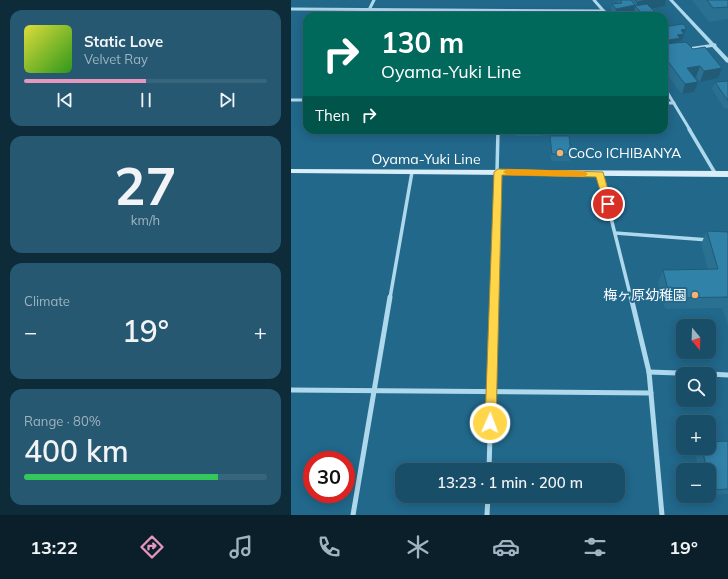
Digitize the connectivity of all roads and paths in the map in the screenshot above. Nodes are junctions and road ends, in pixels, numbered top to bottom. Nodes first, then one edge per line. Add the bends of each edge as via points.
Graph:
1 (374, 0) edge
2 (595, 0) edge
3 (671, 0) edge
4 (291, 9) edge
5 (369, 10) junction
6 (501, 10) joint
7 (604, 11) joint
8 (715, 45) junction
9 (686, 49) edge
10 (728, 61) edge
11 (668, 94) edge
12 (291, 100) edge
13 (303, 100) edge
14 (668, 103) edge
15 (674, 103) junction
16 (498, 134) edge
17 (291, 171) edge
18 (412, 172) junction
19 (498, 172) junction
20 (600, 174) junction
21 (715, 174) junction
22 (728, 174) edge
23 (615, 233) junction
24 (713, 240) edge
25 (649, 372) junction
26 (676, 373) edge
27 (716, 374) edge
28 (728, 375) edge
29 (291, 390) edge
30 (374, 392) junction
31 (491, 392) junction
32 (651, 393) junction
33 (489, 463) edge
34 (488, 503) edge
35 (353, 515) edge
36 (487, 515) edge
37 (662, 515) edge

1 - 5 street
2 - 7 street
3 - 8 street
4 - 5 street
5 - 6 street
6 - 7 street
8 - 9 street
8 - 10 street
11 - 15 street
12 - 13 street
14 - 15 street
15 - 21 street
16 - 19 street
17 - 18 main road, Oyama-Yuki Line
18 - 19 main road, Oyama-Yuki Line
18 - 30 street
19 - 20 main road, Oyama-Yuki Line
19 - 31 street
20 - 21 main road, Oyama-Yuki Line
20 - 23 street
21 - 22 main road, Oyama-Yuki Line
23 - 24 street
23 - 25 street
25 - 26 street
25 - 32 street
27 - 28 street
29 - 30 street
30 - 31 street
30 - 35 street
31 - 32 street
31 - 33 street
32 - 37 street
34 - 36 street

